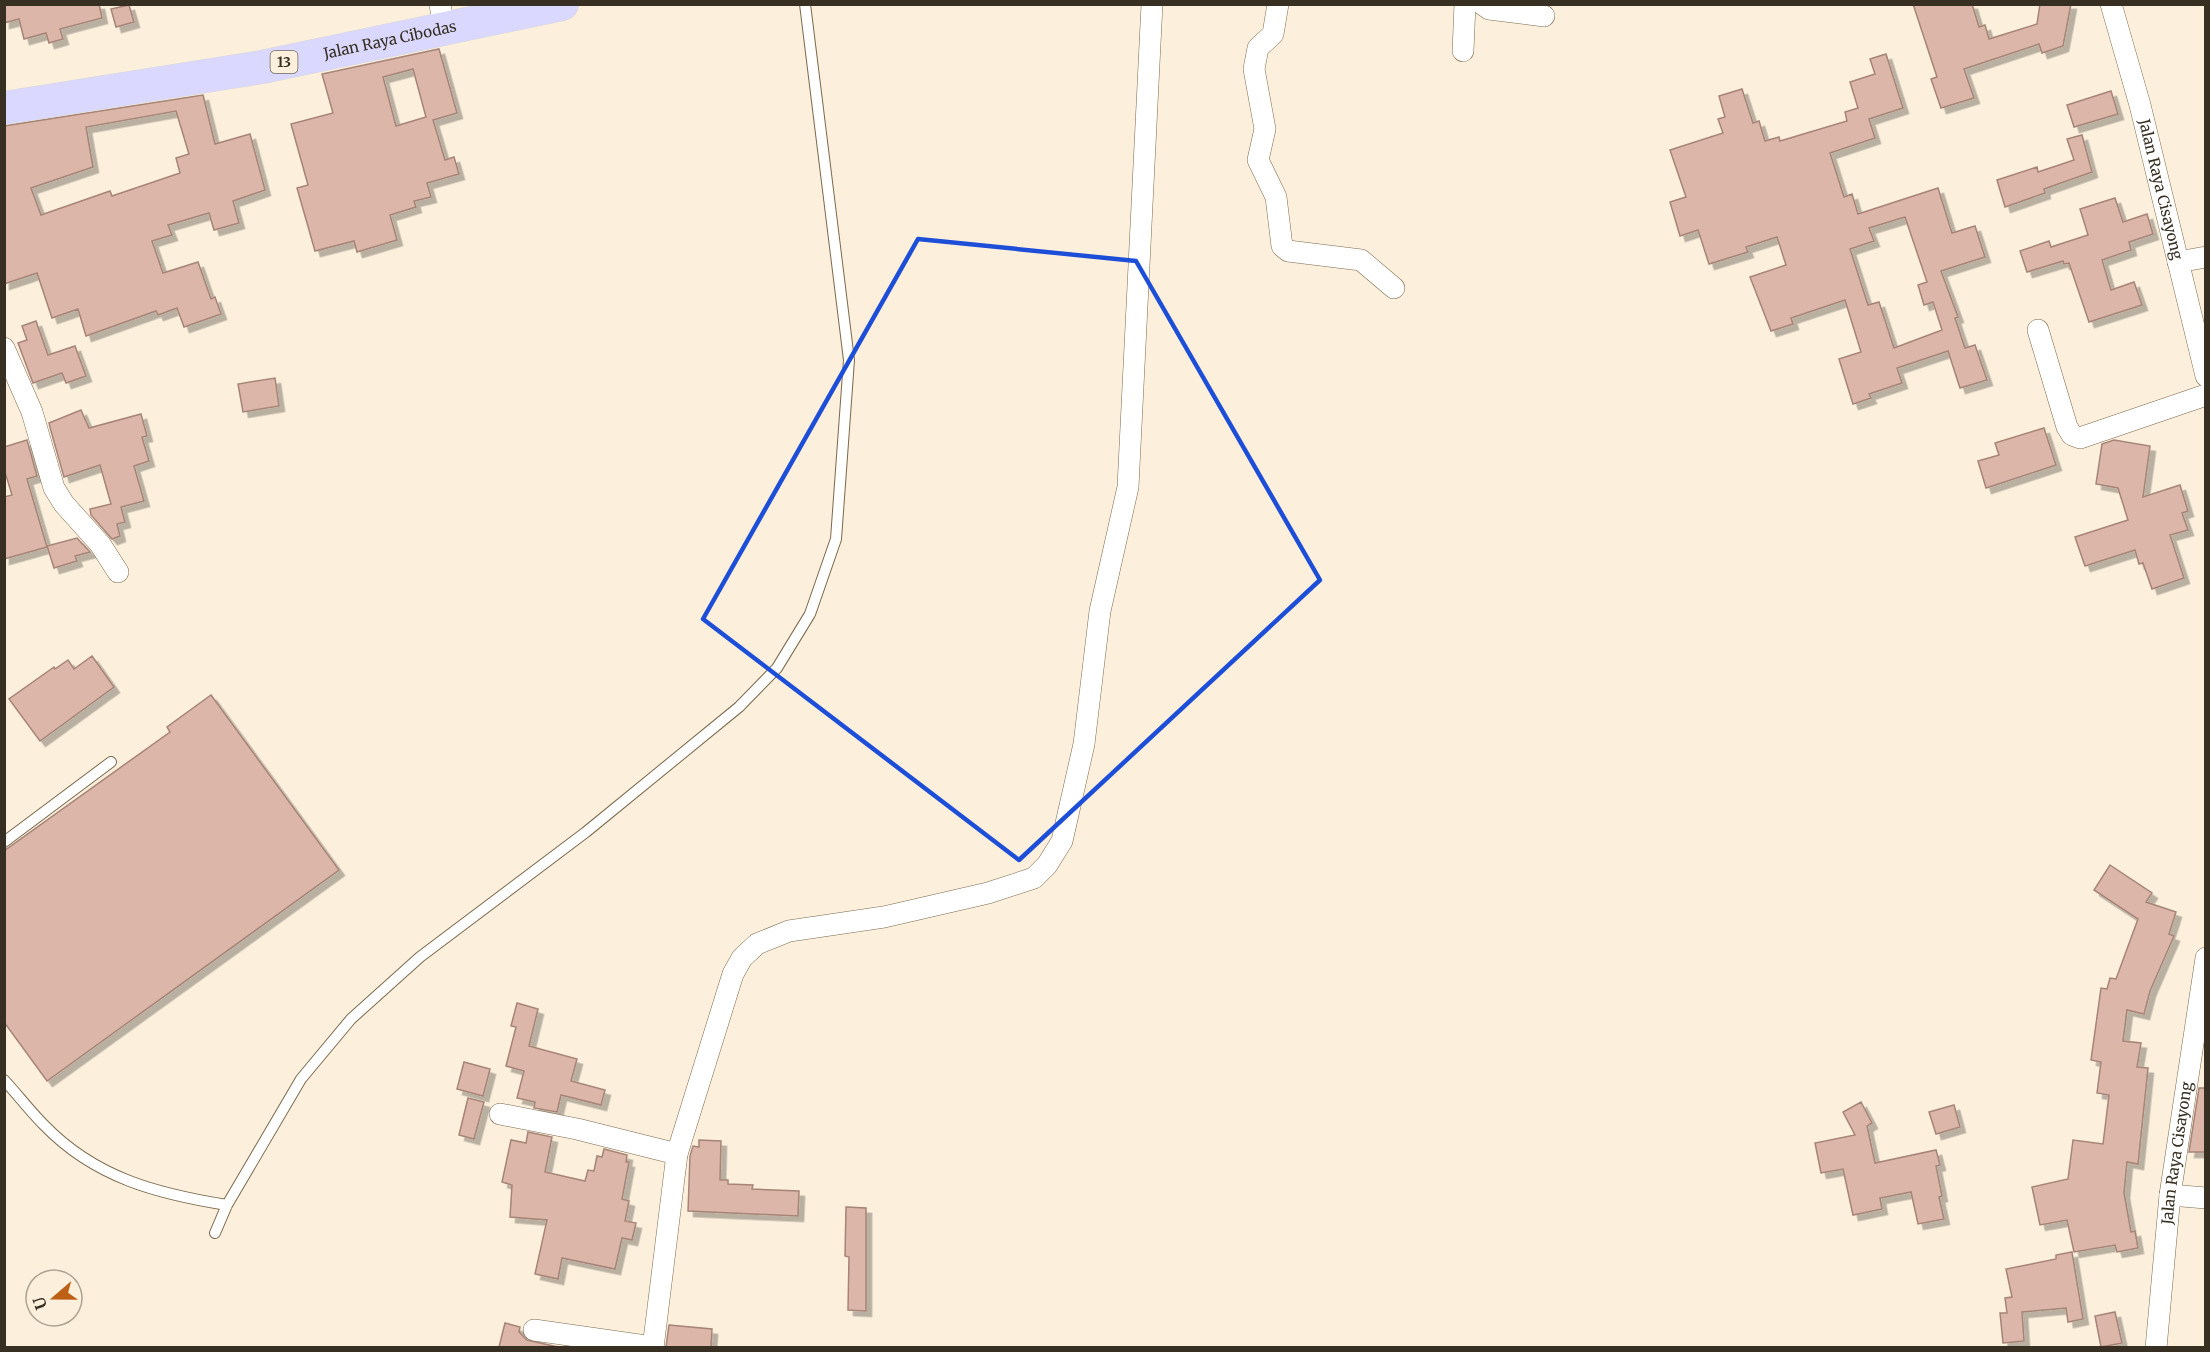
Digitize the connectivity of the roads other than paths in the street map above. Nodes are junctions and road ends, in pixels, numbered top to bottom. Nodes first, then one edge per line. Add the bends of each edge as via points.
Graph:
1 (562, 4) edge
2 (806, 4) edge
3 (1152, 4) edge
4 (1278, 4) edge
5 (1465, 4) edge
6 (1482, 4) edge
7 (2112, 4) edge
8 (1544, 15) dead end
9 (442, 17) edge
10 (1463, 51) dead end
11 (4, 108) edge
12 (2205, 257) edge
13 (2178, 262) junction
14 (1394, 288) dead end
15 (2038, 330) dead end
16 (4, 348) edge
17 (2205, 376) edge
18 (2205, 395) edge
19 (118, 572) dead end
20 (111, 762) dead end
21 (4, 842) edge
22 (2205, 958) edge
23 (4, 1080) edge
24 (500, 1114) dead end
25 (677, 1154) junction
26 (2170, 1195) junction
27 (2205, 1198) edge
28 (227, 1205) junction
29 (215, 1233) dead end
30 (534, 1330) dead end
31 (653, 1347) edge
32 (2156, 1347) edge

1 - 9 highway, Jalan Raya Cibodas / 13
2 - 28 lane via 849,360 836,539 810,614 777,668 739,707 586,832 420,957 351,1018 301,1079
3 - 25 street via 1128,487 1101,611 1084,744 1062,841 1034,878 884,917 789,931 757,944 733,974
4 - 14 street via 1273,34 1258,48 1254,69 1265,118 1258,159 1275,197 1282,246 1288,251 1362,260
5 - 10 street
6 - 8 street via 1489,9
7 - 13 street, Jalan Raya Cisayong
9 - 11 highway, Jalan Raya Cibodas / 13 via 262,67
12 - 13 street
13 - 17 street, Jalan Raya Cisayong
15 - 18 street via 2072,435 2080,438
16 - 19 street via 32,412 54,488
20 - 21 lane
22 - 26 street, Jalan Raya Cisayong
23 - 28 lane via 45,1127 117,1177 169,1196
24 - 25 street
25 - 31 street
26 - 27 street
26 - 32 street, Jalan Raya Cisayong
28 - 29 lane
30 - 31 street

